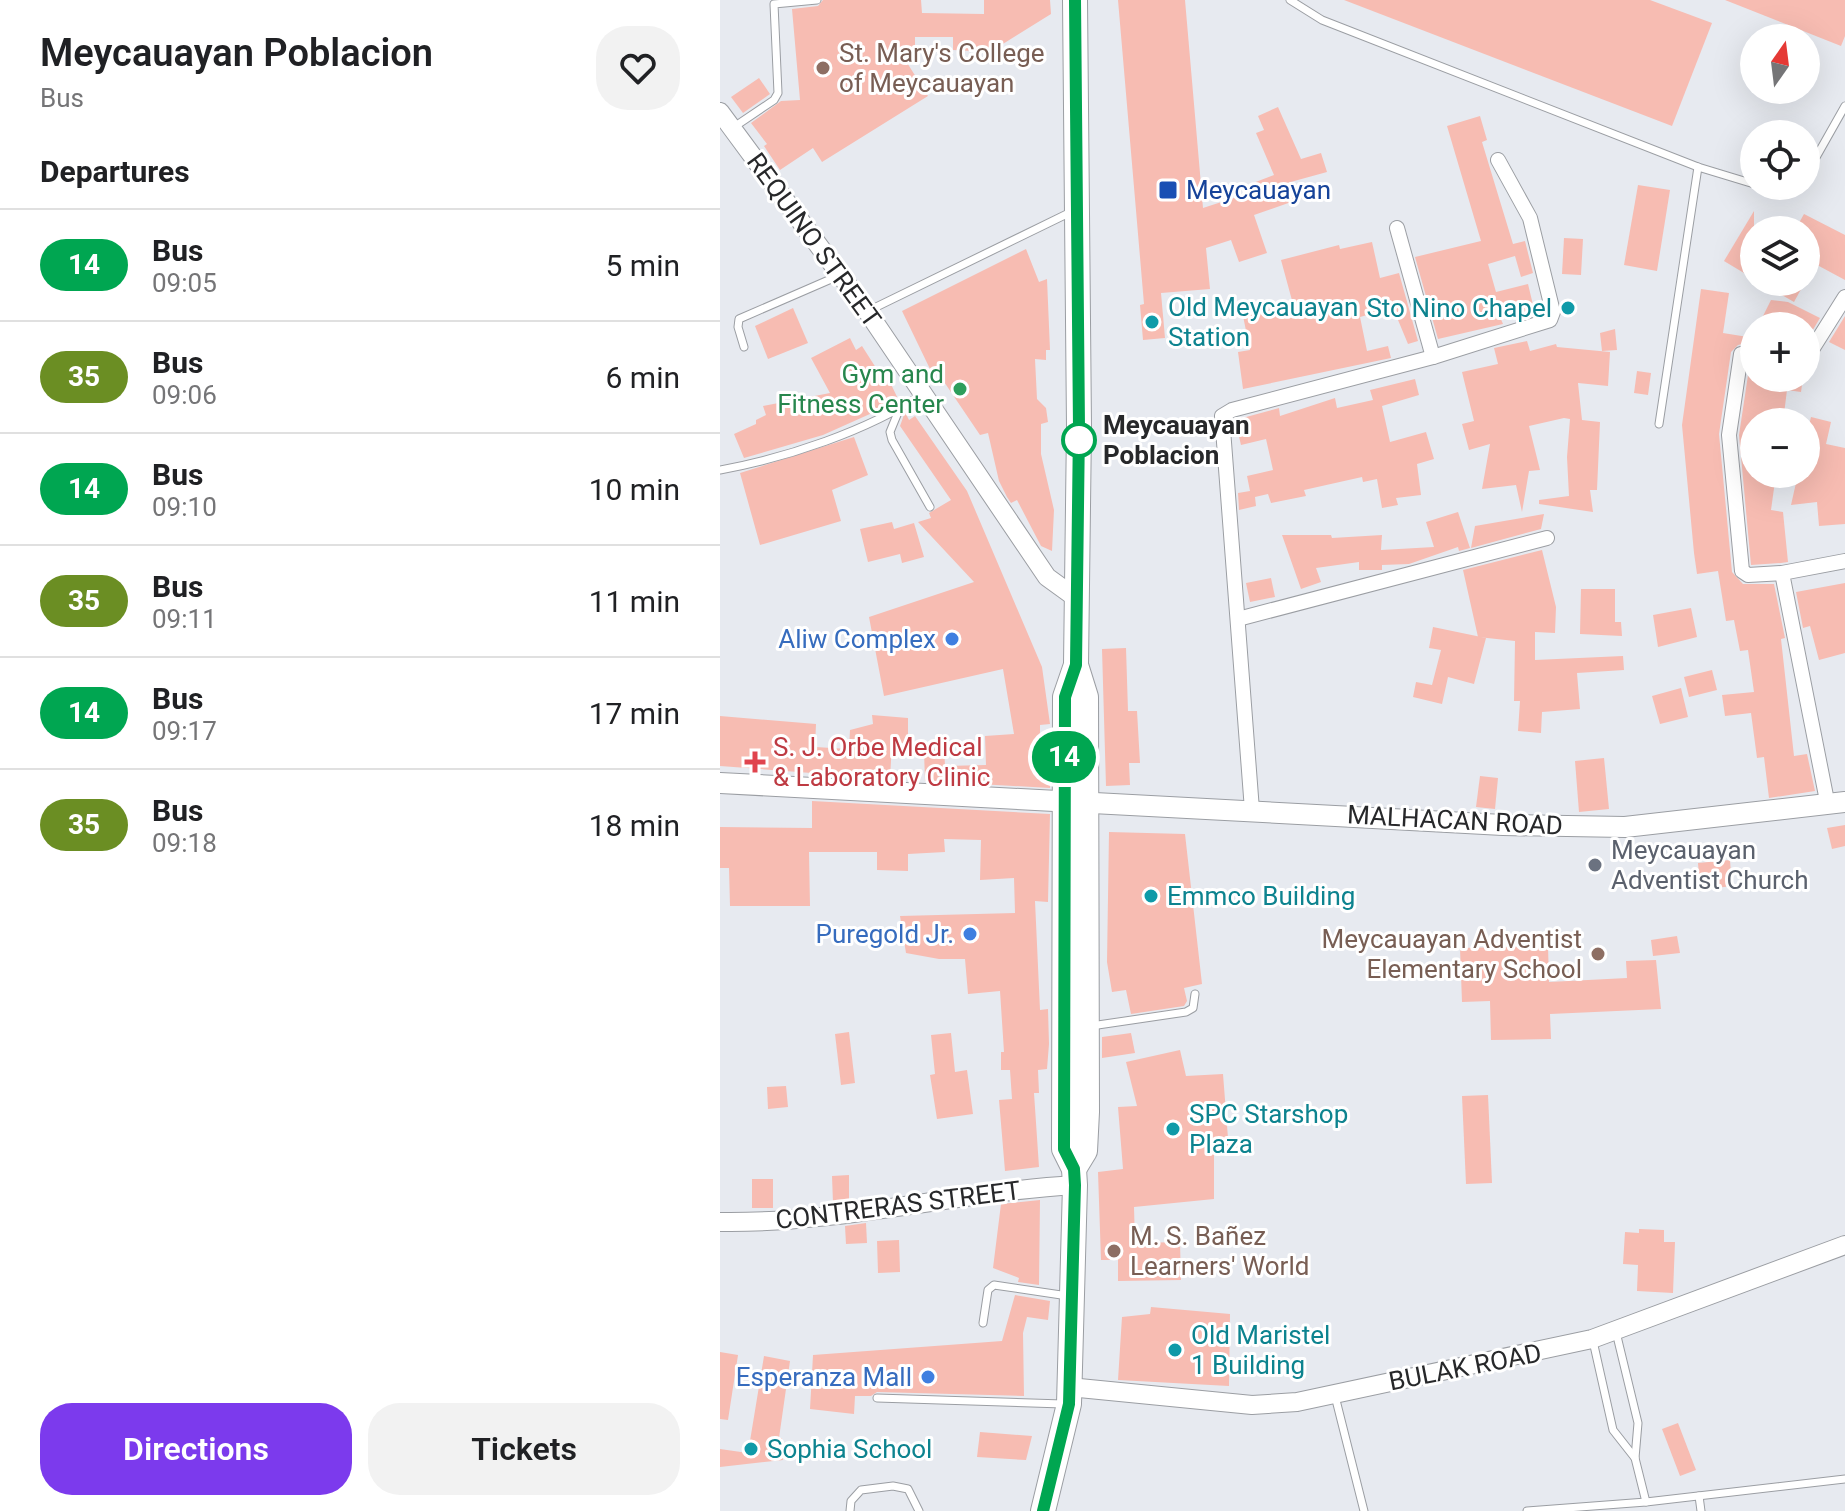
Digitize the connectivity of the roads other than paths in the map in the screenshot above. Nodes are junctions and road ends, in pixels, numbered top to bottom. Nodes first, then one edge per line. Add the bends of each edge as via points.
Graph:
1 (817, 0) edge
2 (1075, 0) edge
3 (1290, 0) edge
4 (1845, 106) edge
5 (720, 112) edge
6 (732, 129) junction
7 (1820, 150) edge
8 (1498, 160) dead end
9 (1698, 167) junction
10 (1740, 180) edge
11 (1077, 210) junction
12 (1397, 228) dead end
13 (839, 276) junction
14 (1845, 297) edge
15 (867, 311) junction
16 (1820, 337) edge
17 (744, 347) dead end
18 (1433, 357) junction
19 (1740, 361) edge
20 (924, 394) junction
21 (900, 409) junction
22 (1659, 424) dead end
23 (720, 470) edge
24 (930, 507) dead end
25 (1547, 538) dead end
26 (1845, 561) edge
27 (1782, 573) junction
28 (1076, 598) junction
29 (1238, 619) junction
30 (720, 783) edge
31 (1075, 800) junction
32 (1836, 804) edge
33 (1252, 810) junction
34 (1195, 994) dead end
35 (1085, 1027) junction
36 (1075, 1177) junction
37 (720, 1222) edge
38 (1845, 1245) edge
39 (1074, 1297) junction
40 (983, 1323) dead end
41 (1616, 1331) junction
42 (1592, 1339) junction
43 (1334, 1394) junction
44 (1069, 1396) junction
45 (877, 1398) dead end
46 (1635, 1458) junction
47 (1845, 1479) edge
48 (1699, 1496) junction
49 (1646, 1502) junction
50 (850, 1511) edge
51 (919, 1511) edge
52 (1043, 1511) edge
53 (1364, 1511) edge
54 (1527, 1511) edge
55 (1701, 1511) edge

1 - 6 lane via 774,4 778,93
2 - 11 highway
3 - 9 lane via 1322,20
4 - 7 lane
5 - 6 street, REQUINO STREET
6 - 13 street, REQUINO STREET
8 - 18 street via 1530,218 1553,312 1542,324
9 - 10 lane
9 - 22 lane
11 - 15 lane
11 - 28 highway
12 - 18 street
13 - 15 street, REQUINO STREET
13 - 17 lane via 739,319
14 - 16 street
15 - 20 street, REQUINO STREET
18 - 29 street via 1222,416
19 - 27 street via 1729,435 1742,571
20 - 21 lane
20 - 28 street, REQUINO STREET via 1047,577
21 - 23 lane via 842,435
21 - 24 lane via 892,440
25 - 29 street
26 - 27 street
27 - 32 street
28 - 31 highway via 1076,665 1086,697
29 - 33 street
30 - 31 main road, MALHACAN ROAD
31 - 33 main road, MALHACAN ROAD
31 - 35 highway
31 - 36 highway via 1064,1149
32 - 33 main road, MALHACAN ROAD via 1625,827
34 - 35 lane via 1193,1008 1186,1012
35 - 36 highway via 1085,1151
36 - 37 street, CONTRERAS STREET via 766,1223
36 - 39 highway
38 - 41 street, BULAK ROAD
39 - 40 lane via 994,1285 988,1290
39 - 44 highway
41 - 42 street, BULAK ROAD
41 - 46 lane via 1638,1423
42 - 43 street, BULAK ROAD
42 - 46 lane via 1613,1430
43 - 44 street, BULAK ROAD via 1252,1405
43 - 53 lane
44 - 45 lane
44 - 52 highway
46 - 49 lane
47 - 48 lane
48 - 49 lane
48 - 55 lane
49 - 54 lane
50 - 51 lane via 861,1490 893,1486 908,1489

